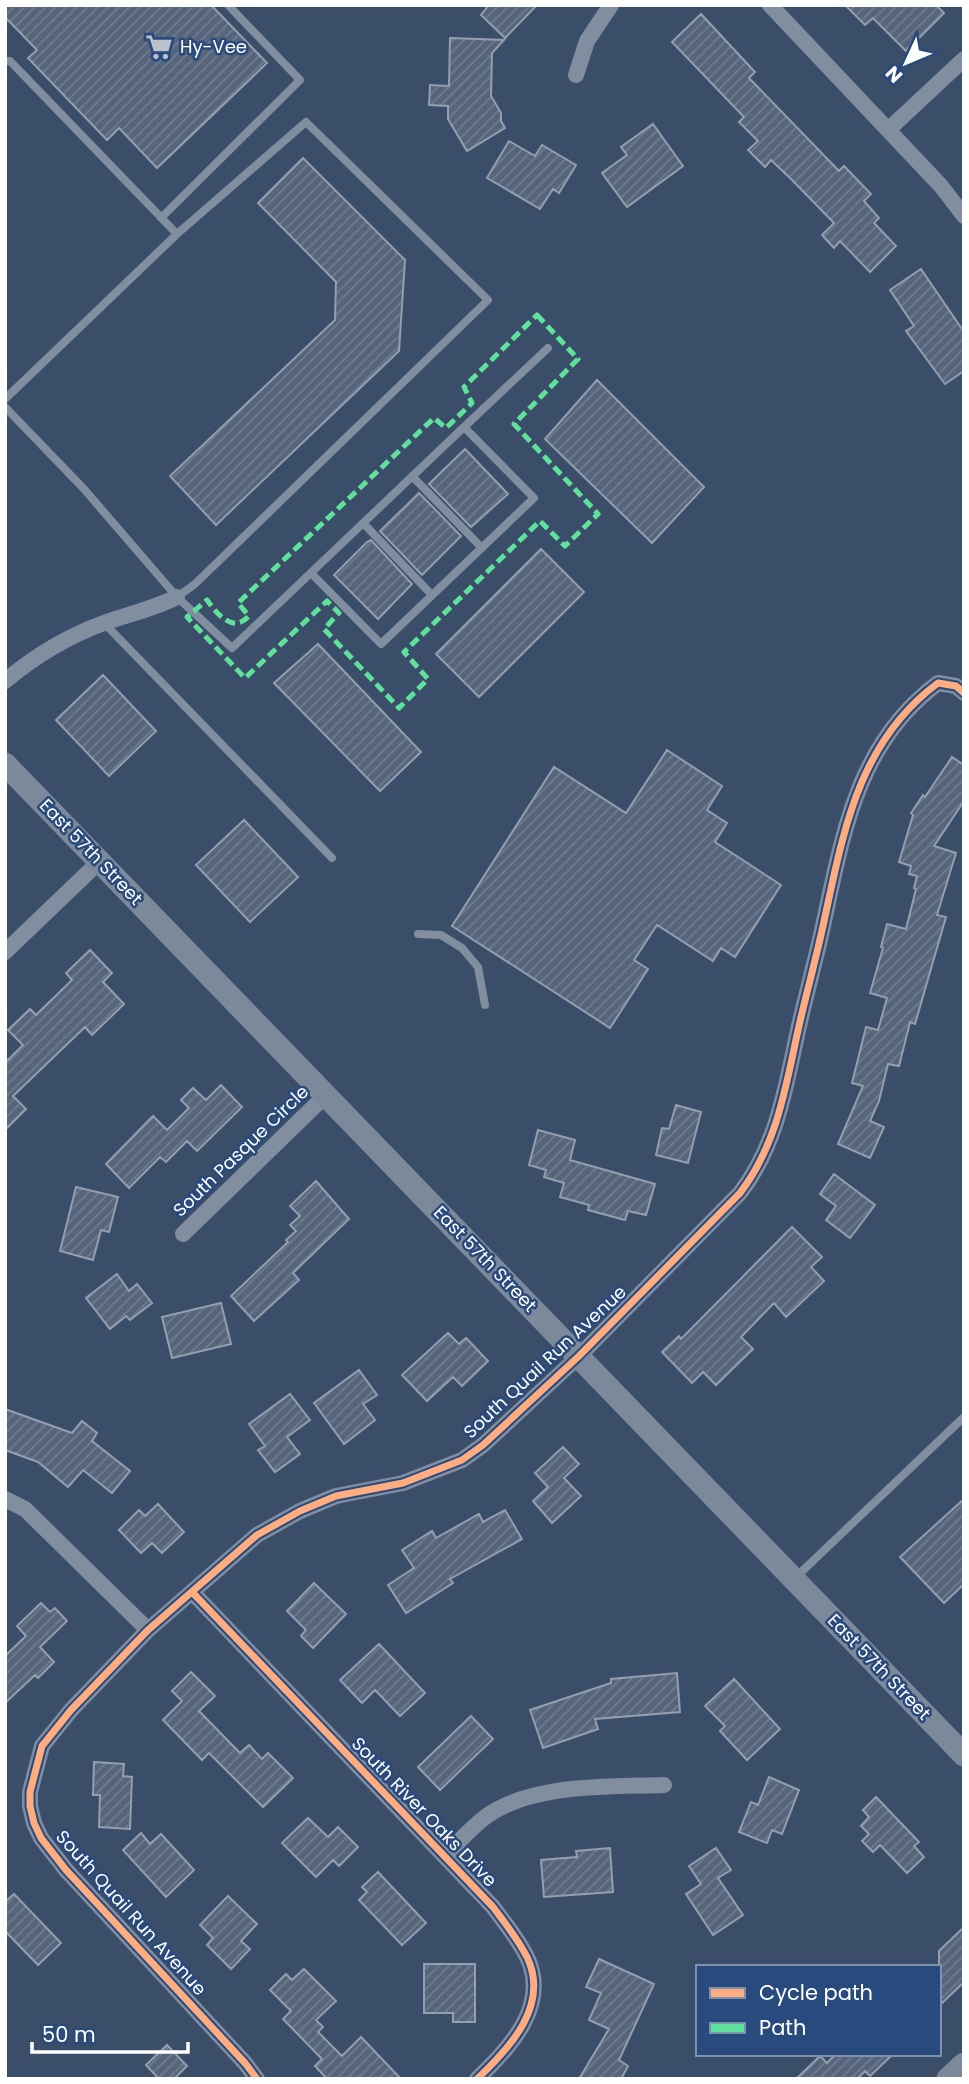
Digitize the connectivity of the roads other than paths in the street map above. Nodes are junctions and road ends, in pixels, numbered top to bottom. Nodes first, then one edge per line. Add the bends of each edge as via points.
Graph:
1 (228, 5) edge
2 (611, 5) edge
3 (770, 5) edge
4 (964, 58) edge
5 (5, 61) edge
6 (576, 75) dead end
7 (888, 130) junction
8 (964, 216) edge
9 (161, 218) junction
10 (177, 234) junction
11 (548, 348) dead end
12 (5, 399) edge
13 (5, 407) edge
14 (464, 427) junction
15 (412, 476) junction
16 (363, 523) junction
17 (482, 548) junction
18 (311, 573) junction
19 (432, 595) junction
20 (177, 597) junction
21 (104, 623) junction
22 (5, 681) edge
23 (964, 693) edge
24 (5, 764) edge
25 (331, 858) dead end
26 (100, 861) junction
27 (418, 934) dead end
28 (5, 952) edge
29 (485, 1005) dead end
30 (326, 1095) junction
31 (183, 1234) dead end
32 (579, 1356) junction
33 (964, 1417) edge
34 (5, 1499) edge
35 (794, 1579) junction
36 (192, 1592) junction
37 (148, 1630) junction
38 (964, 1755) edge
39 (664, 1785) dead end
40 (444, 1856) junction
41 (964, 2064) edge
42 (257, 2079) edge
43 (477, 2079) edge
44 (948, 2079) edge

1 - 9 lane via 300,80
2 - 6 street via 587,41
3 - 7 street
4 - 7 street
5 - 9 lane via 10,61
7 - 8 street
9 - 10 lane
10 - 12 lane
10 - 20 lane via 306,122 488,300
11 - 14 lane
13 - 20 lane via 84,489
14 - 15 lane
14 - 17 lane via 534,498
15 - 16 lane
15 - 17 lane
16 - 18 lane
16 - 19 lane
17 - 19 lane
18 - 19 lane via 381,644
18 - 20 lane via 232,648
20 - 21 street
21 - 22 street via 60,642
21 - 25 lane
23 - 32 street, South Quail Run Avenue via 956,686 938,683 919,697 881,743 861,782 839,851 783,1104 755,1174
24 - 26 main road, East 57th Street
26 - 28 street
26 - 30 main road, East 57th Street
27 - 29 lane via 441,935 462,948 478,967
30 - 31 street, South Pasque Circle
30 - 32 main road, East 57th Street
32 - 35 main road, East 57th Street
32 - 36 street, South Quail Run Avenue via 484,1446 462,1460 403,1483 336,1496 300,1511 257,1535
33 - 35 lane
34 - 37 street via 25,1509
35 - 38 main road, East 57th Street
36 - 37 street, South Quail Run Avenue
36 - 40 street, South River Oaks Drive
37 - 42 street, South Quail Run Avenue via 42,1745 30,1792 34,1823 65,1870
39 - 40 street via 568,1790 516,1802 484,1818
40 - 43 street, South River Oaks Drive via 510,1929 528,1958 533,1977 534,1996 521,2030
41 - 44 main road

